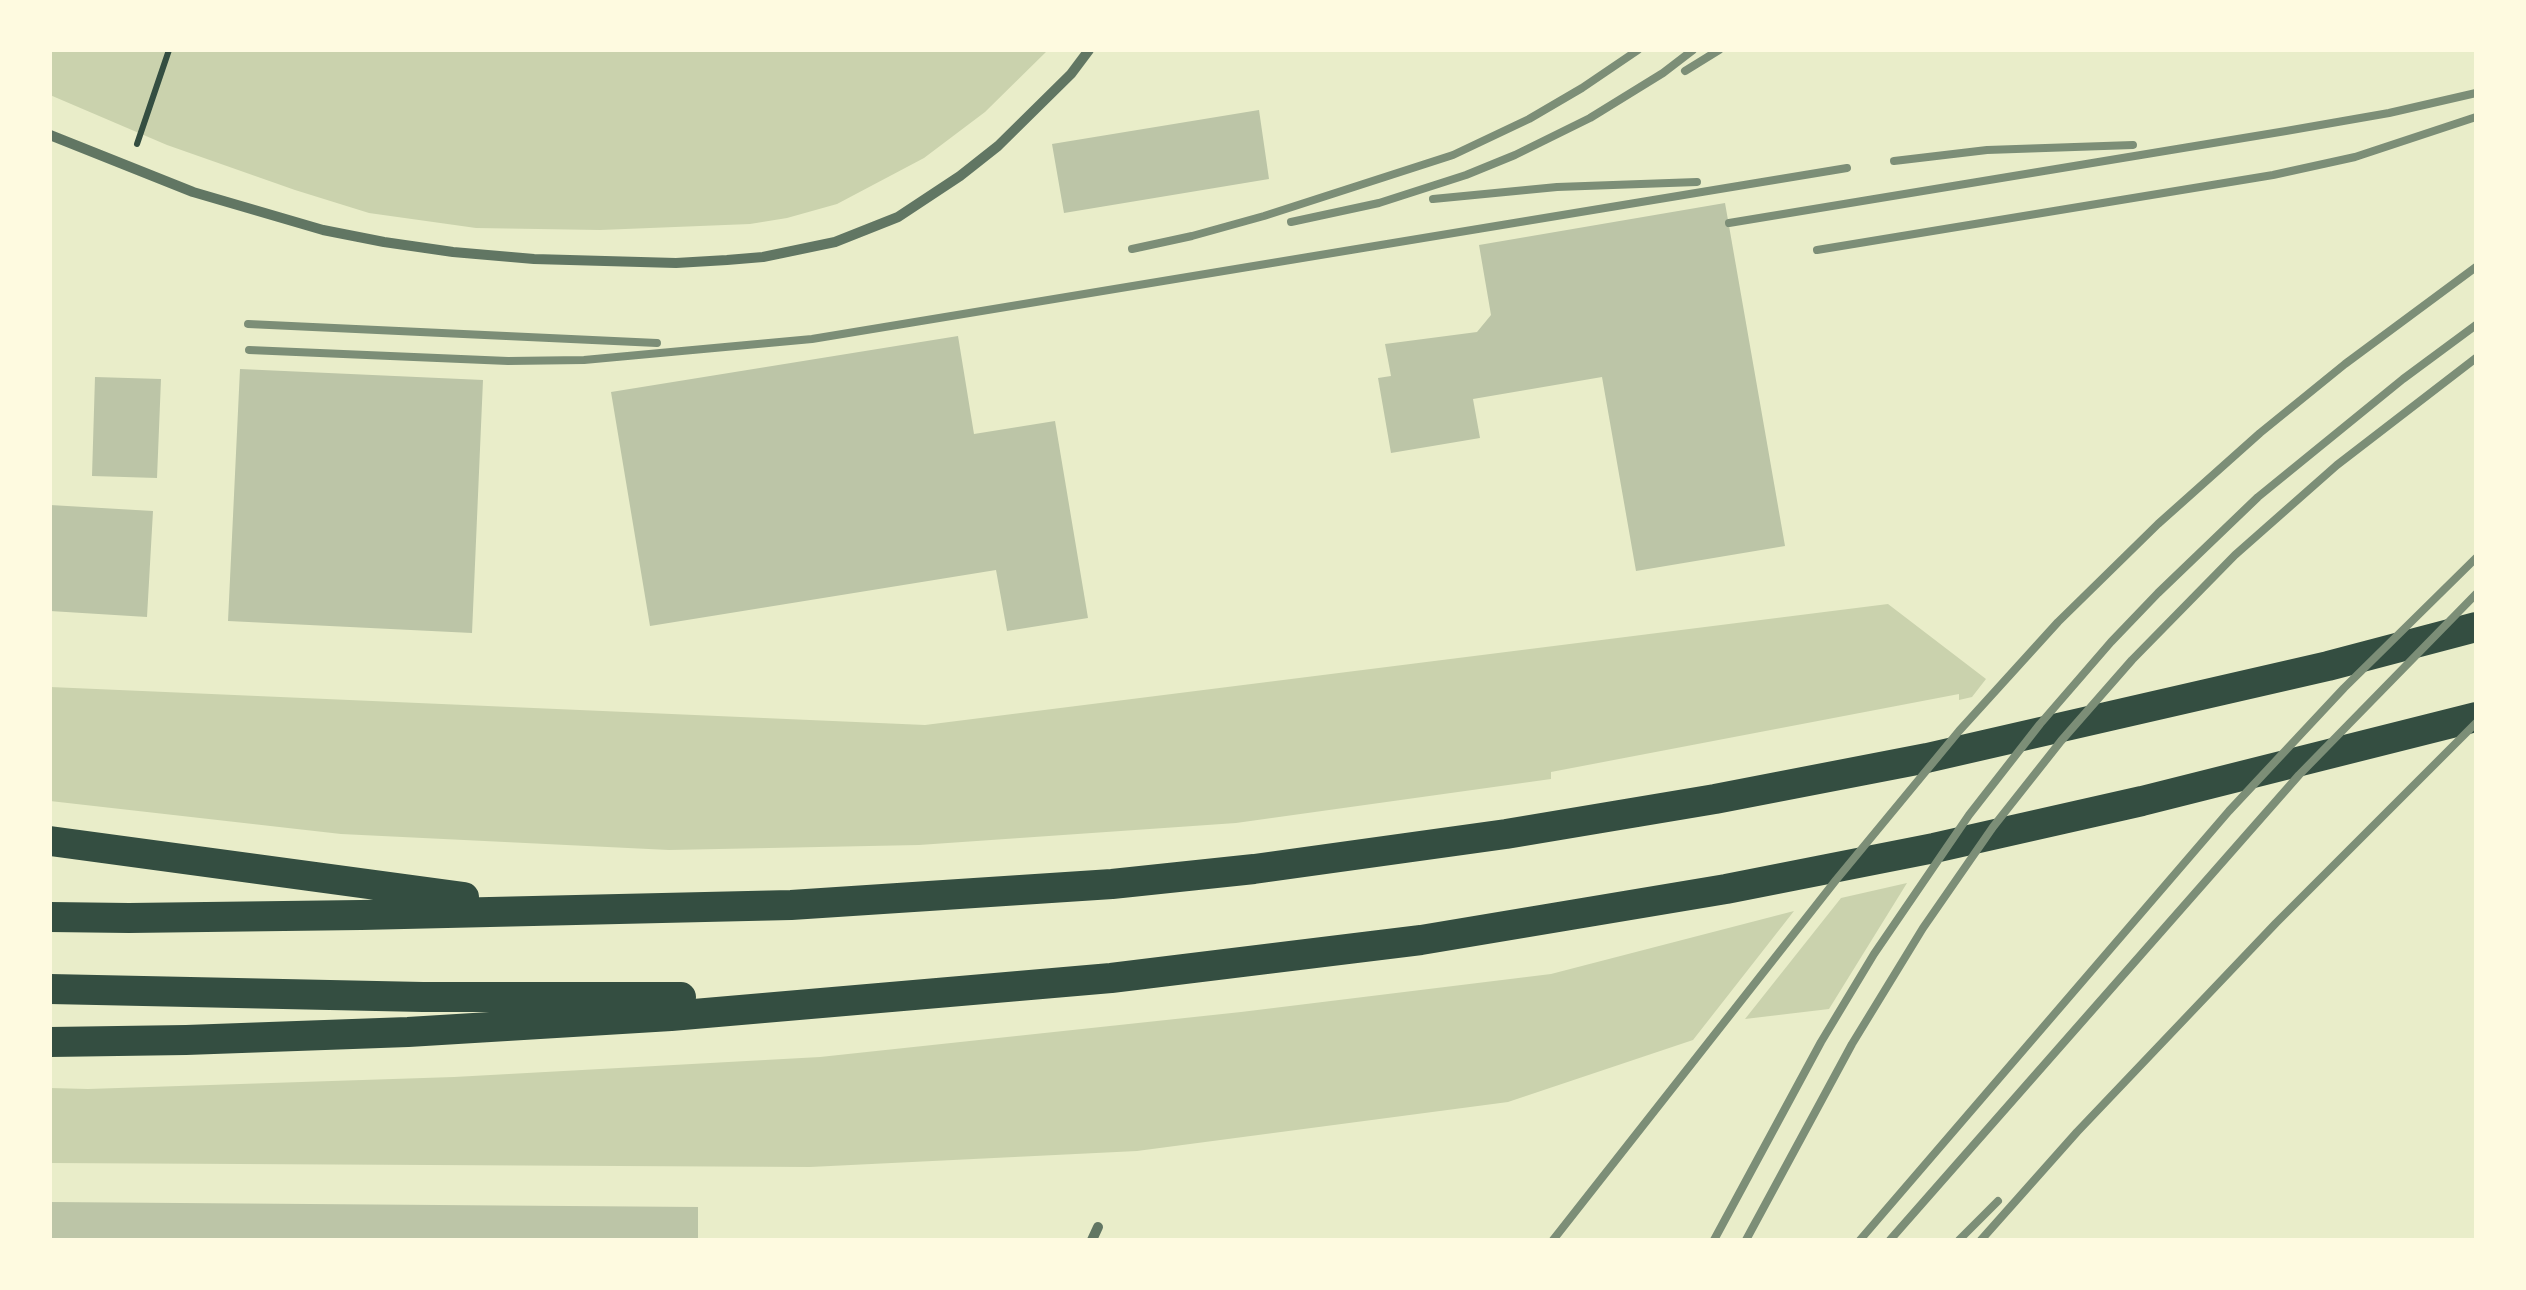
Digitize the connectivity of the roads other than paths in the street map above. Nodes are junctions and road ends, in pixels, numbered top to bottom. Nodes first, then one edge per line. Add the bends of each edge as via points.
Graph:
1 (1090, 50) edge
2 (50, 135) edge
3 (2476, 626) edge
4 (2476, 717) edge
5 (50, 841) edge
6 (596, 910) junction
7 (50, 917) edge
8 (50, 989) edge
9 (904, 996) junction
10 (50, 1042) edge
11 (1098, 1227) dead end
12 (1092, 1240) edge

1 - 2 street via 1027,120 930,197 835,242 763,257 608,262 453,252 324,230 193,192
3 - 6 highway via 1927,758 1432,845 1093,885
4 - 9 highway via 2038,825 1625,907 1421,940
5 - 6 highway
6 - 7 highway
8 - 9 highway
9 - 10 highway via 467,1029
11 - 12 street

